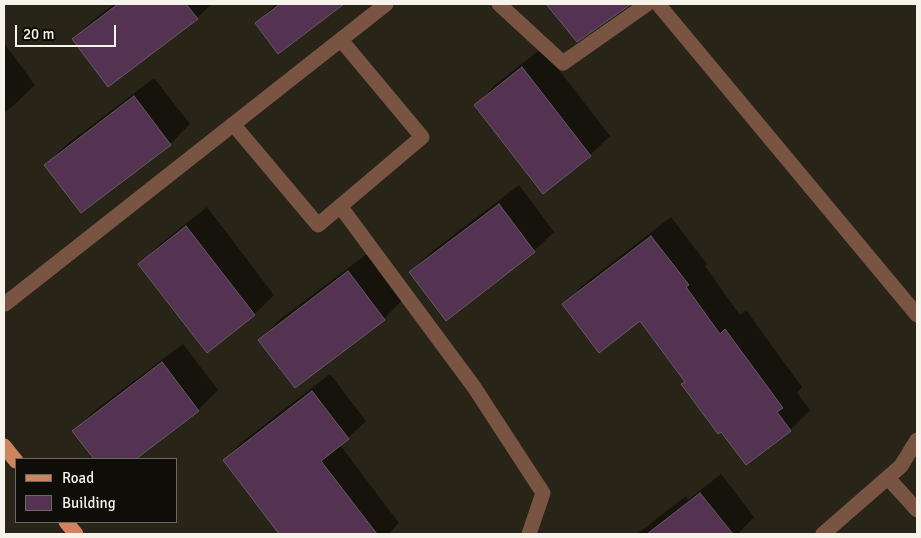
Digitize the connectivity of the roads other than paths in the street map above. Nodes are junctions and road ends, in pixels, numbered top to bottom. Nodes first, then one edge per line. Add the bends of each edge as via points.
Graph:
1 (386, 4) edge
2 (499, 4) edge
3 (647, 4) edge
4 (658, 4) edge
5 (341, 40) junction
6 (233, 124) junction
7 (340, 206) junction
8 (4, 304) edge
9 (917, 315) edge
10 (917, 440) edge
11 (4, 446) edge
12 (15, 461) edge
13 (888, 478) junction
14 (917, 510) edge
15 (67, 523) edge
16 (76, 534) edge
17 (529, 534) edge
18 (823, 534) edge

1 - 5 street
2 - 3 street via 563,63
4 - 9 street
5 - 6 street
5 - 7 street via 422,137
6 - 7 street via 318,224
6 - 8 street
7 - 17 street via 474,387 543,493
10 - 13 street via 902,466
11 - 12 main road
13 - 14 street
13 - 18 street
15 - 16 main road

